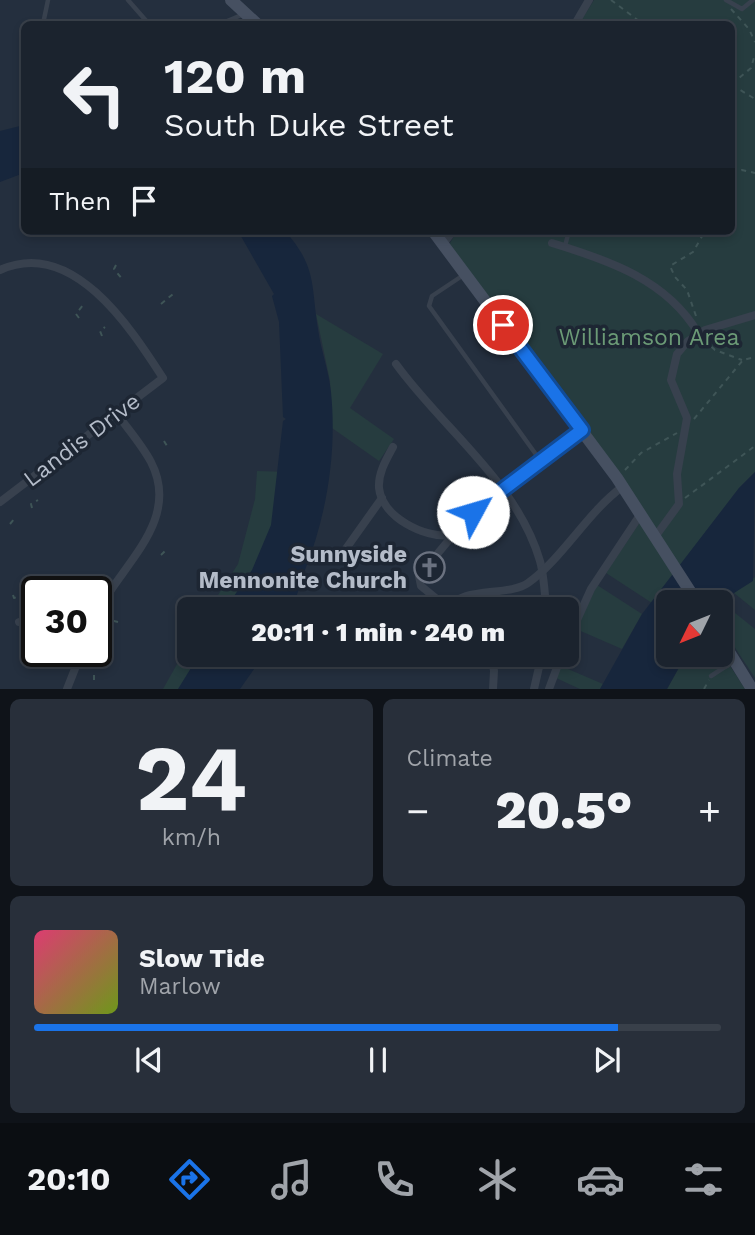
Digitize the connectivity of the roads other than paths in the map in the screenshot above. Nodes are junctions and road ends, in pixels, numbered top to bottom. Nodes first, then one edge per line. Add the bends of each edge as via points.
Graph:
1 (48, 0) edge
2 (128, 0) edge
3 (231, 0) edge
4 (589, 0) edge
5 (726, 0) edge
6 (753, 0) edge
7 (245, 13) junction
8 (44, 21) edge
9 (146, 21) edge
10 (227, 21) edge
11 (254, 21) edge
12 (577, 21) edge
13 (436, 235) edge
14 (450, 235) edge
15 (568, 235) edge
16 (552, 243) dead end
17 (443, 244) junction
18 (565, 247) junction
19 (0, 270) edge
20 (465, 273) junction
21 (755, 316) edge
22 (698, 333) junction
23 (396, 363) dead end
24 (117, 414) junction
25 (582, 430) junction
26 (393, 447) dead end
27 (540, 460) junction
28 (620, 482) junction
29 (502, 488) junction
30 (382, 498) junction
31 (0, 502) edge
32 (640, 515) junction
33 (451, 536) junction
34 (655, 537) junction
35 (340, 557) dead end
36 (541, 570) junction
37 (112, 586) edge
38 (689, 590) edge
39 (435, 597) edge
40 (462, 597) edge
41 (544, 597) edge
42 (579, 616) edge
43 (733, 657) edge
44 (735, 660) junction
45 (75, 667) edge
46 (493, 667) edge
47 (539, 667) edge
48 (557, 667) edge
49 (711, 676) road end
50 (66, 689) edge
51 (493, 689) edge
52 (534, 689) edge
53 (549, 689) edge
54 (751, 689) edge

1 - 8 lane
2 - 9 lane
3 - 7 main road
4 - 12 street
5 - 6 lane via 742,9
7 - 10 lane
7 - 11 main road
13 - 17 main road
14 - 17 street
15 - 18 lane
16 - 18 street
17 - 20 main road
18 - 22 street via 646,279
19 - 24 street, Landis Drive via 32,263 58,267 76,276 123,323 163,378
20 - 25 main road
20 - 27 lane via 432,296 429,306
21 - 22 street
22 - 34 street via 677,354 671,372 687,428 677,474 680,504
23 - 29 street
24 - 31 street, Landis Drive
24 - 37 street via 151,461 159,484 159,507 152,530
25 - 27 street
25 - 28 main road
26 - 30 street via 380,474
27 - 29 street
28 - 32 main road
28 - 36 street
29 - 33 street
29 - 36 street via 532,540
30 - 33 street via 413,529
30 - 35 street
32 - 34 main road
32 - 42 street
33 - 39 street via 419,576 419,583
34 - 38 main road
36 - 40 street via 523,586
36 - 41 street
43 - 44 main road
44 - 49 lane
44 - 54 main road
45 - 50 street
46 - 51 street
47 - 52 street
48 - 53 street

